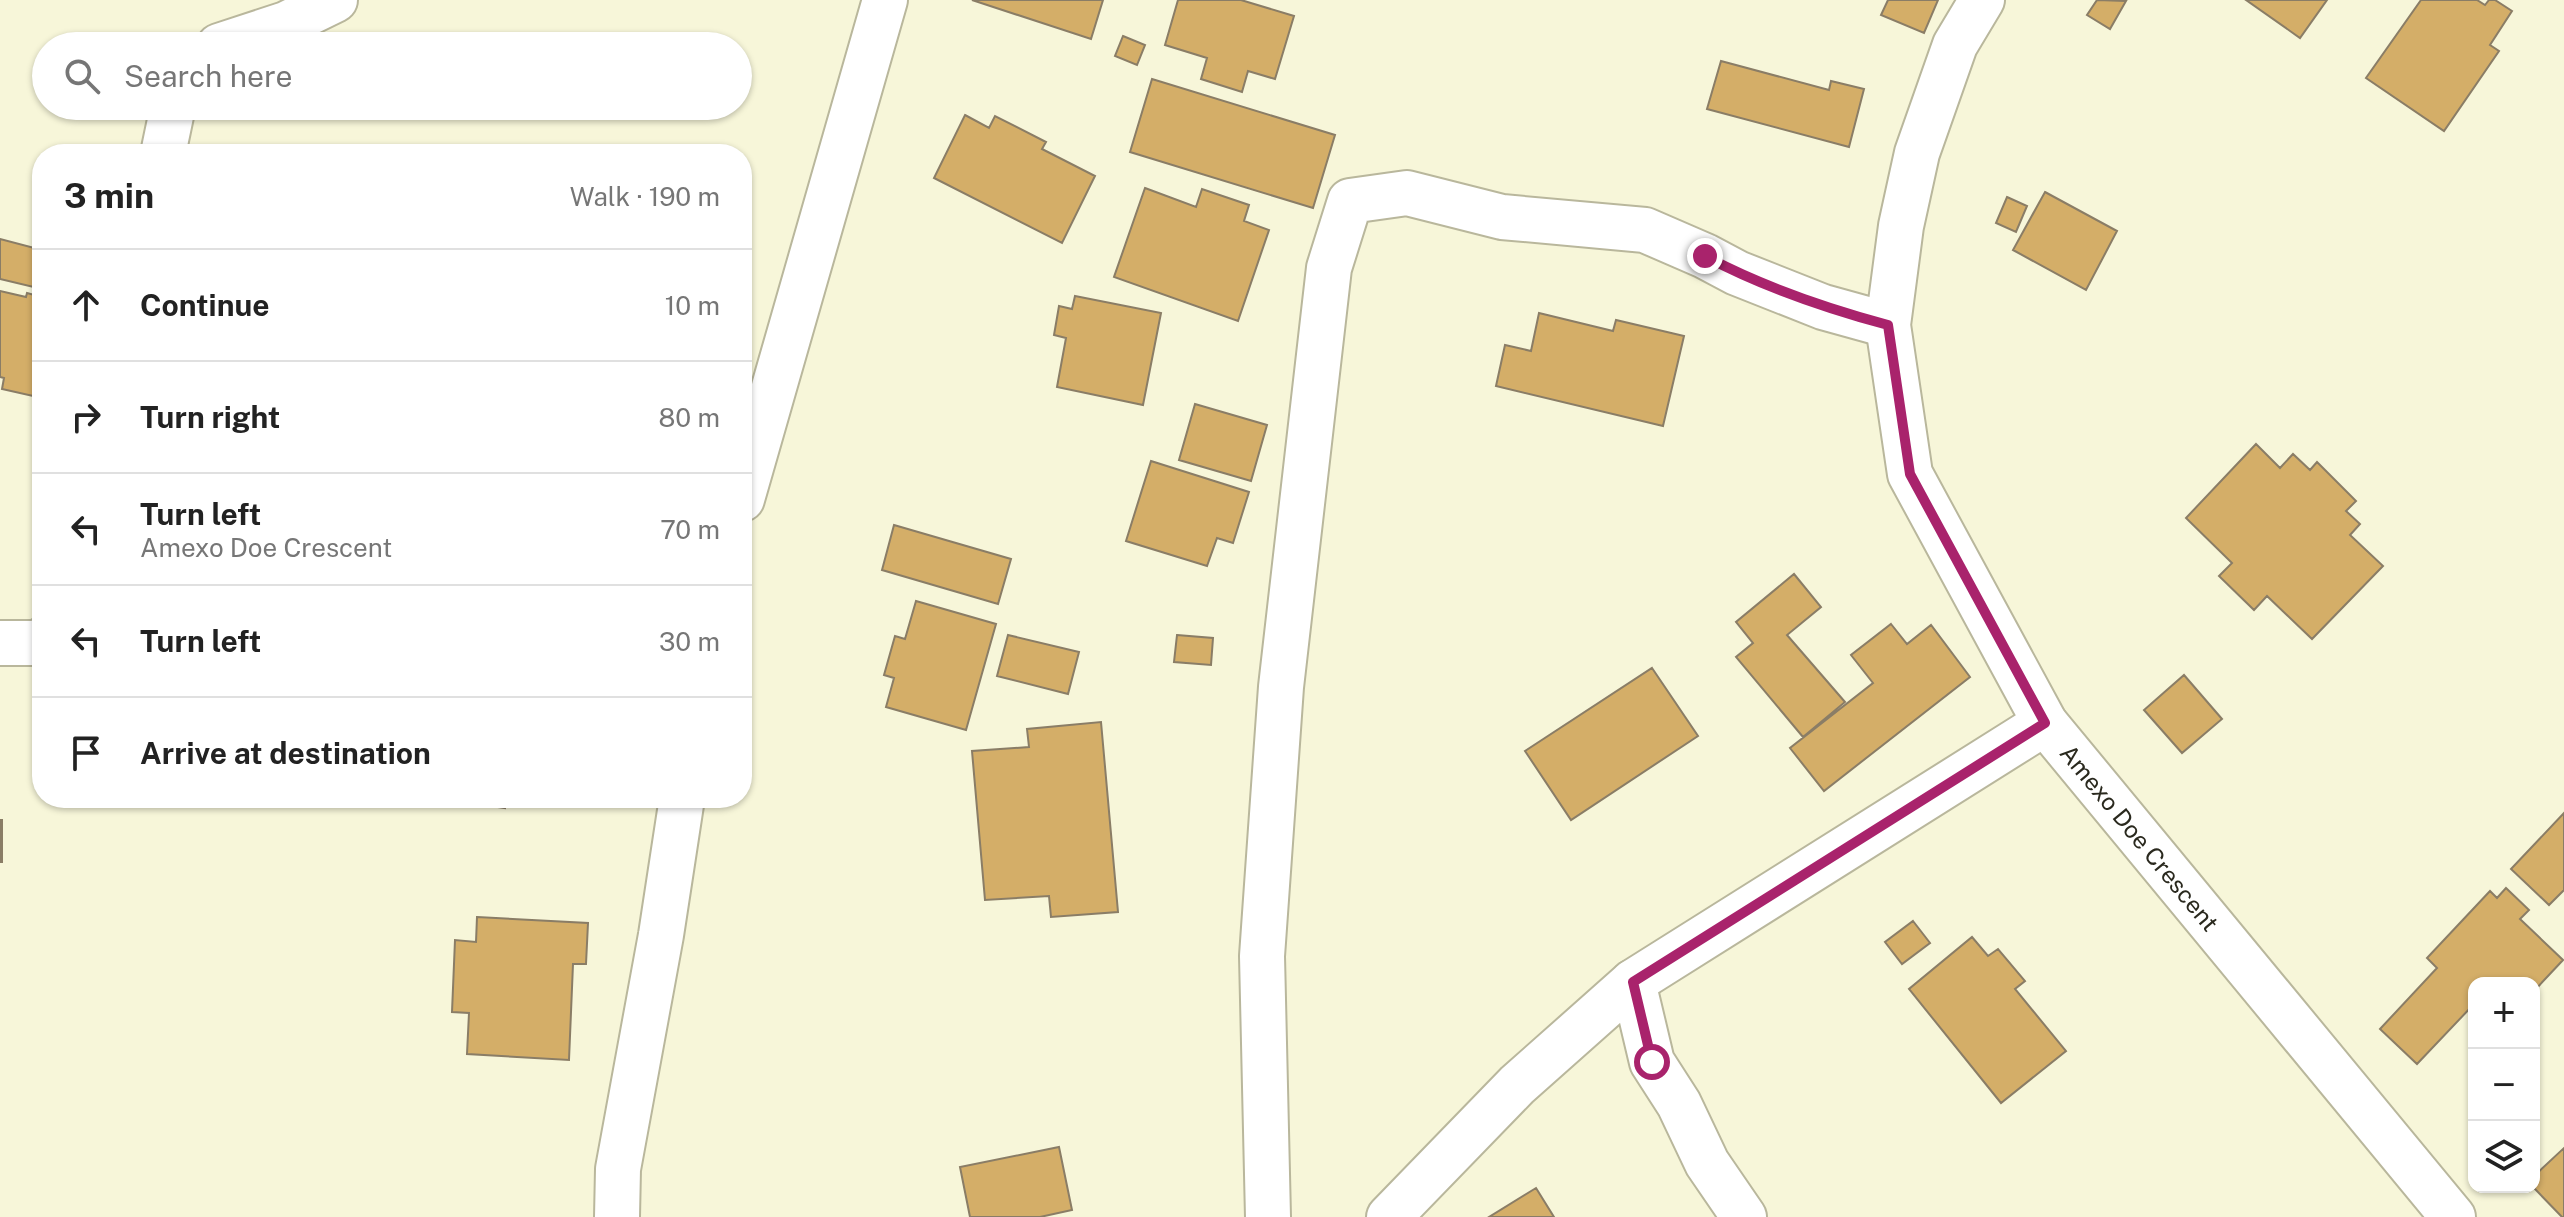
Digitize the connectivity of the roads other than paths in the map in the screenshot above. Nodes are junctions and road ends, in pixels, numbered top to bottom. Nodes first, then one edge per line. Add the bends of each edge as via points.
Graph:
1 (335, 0) edge
2 (885, 0) edge
3 (1982, 0) edge
4 (262, 32) edge
5 (170, 120) edge
6 (165, 144) edge
7 (1888, 325) junction
8 (752, 464) edge
9 (0, 643) edge
10 (32, 643) edge
11 (2045, 723) junction
12 (680, 808) edge
13 (1633, 982) junction
14 (617, 1217) edge
15 (1268, 1217) edge
16 (1389, 1217) edge
17 (1744, 1217) edge
18 (2453, 1217) edge

1 - 4 street
2 - 8 street
3 - 7 street, Amexo Doe Crescent via 1955,45 1917,153
5 - 6 street
7 - 11 street, Amexo Doe Crescent via 1910,474
7 - 15 street via 1808,301 1645,230 1502,217 1407,193 1350,201 1329,268 1281,687 1262,956
9 - 10 street
11 - 13 street
11 - 18 street, Amexo Doe Crescent
12 - 14 street via 618,1169
13 - 16 street via 1517,1085
13 - 17 street via 1652,1062 1707,1163

